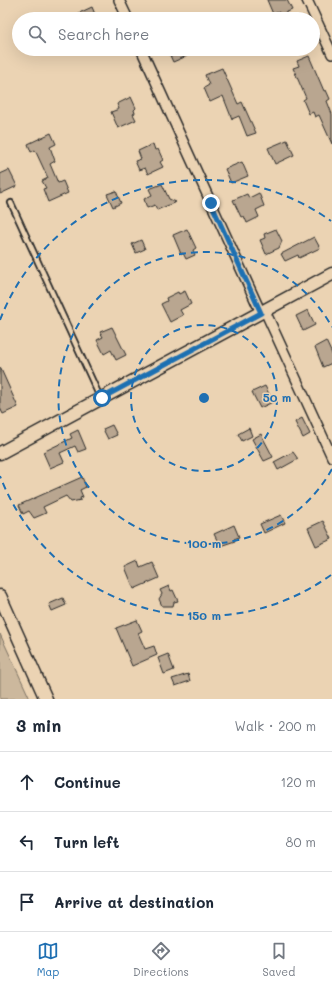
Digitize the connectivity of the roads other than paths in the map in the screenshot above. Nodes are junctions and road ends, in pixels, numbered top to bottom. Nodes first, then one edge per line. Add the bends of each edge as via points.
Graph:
1 (119, 0) edge
2 (307, 0) edge
3 (125, 12) edge
4 (313, 12) edge
5 (320, 28) edge
6 (332, 54) edge
7 (144, 56) edge
8 (11, 203) dead end
9 (332, 274) edge
10 (263, 312) junction
11 (102, 398) junction
12 (0, 453) edge
13 (332, 457) edge
14 (0, 596) edge
15 (46, 699) edge

1 - 3 street
2 - 4 street
5 - 6 street
7 - 10 street
8 - 11 lane
9 - 10 street
10 - 11 street
10 - 13 street
11 - 12 street
14 - 15 street

